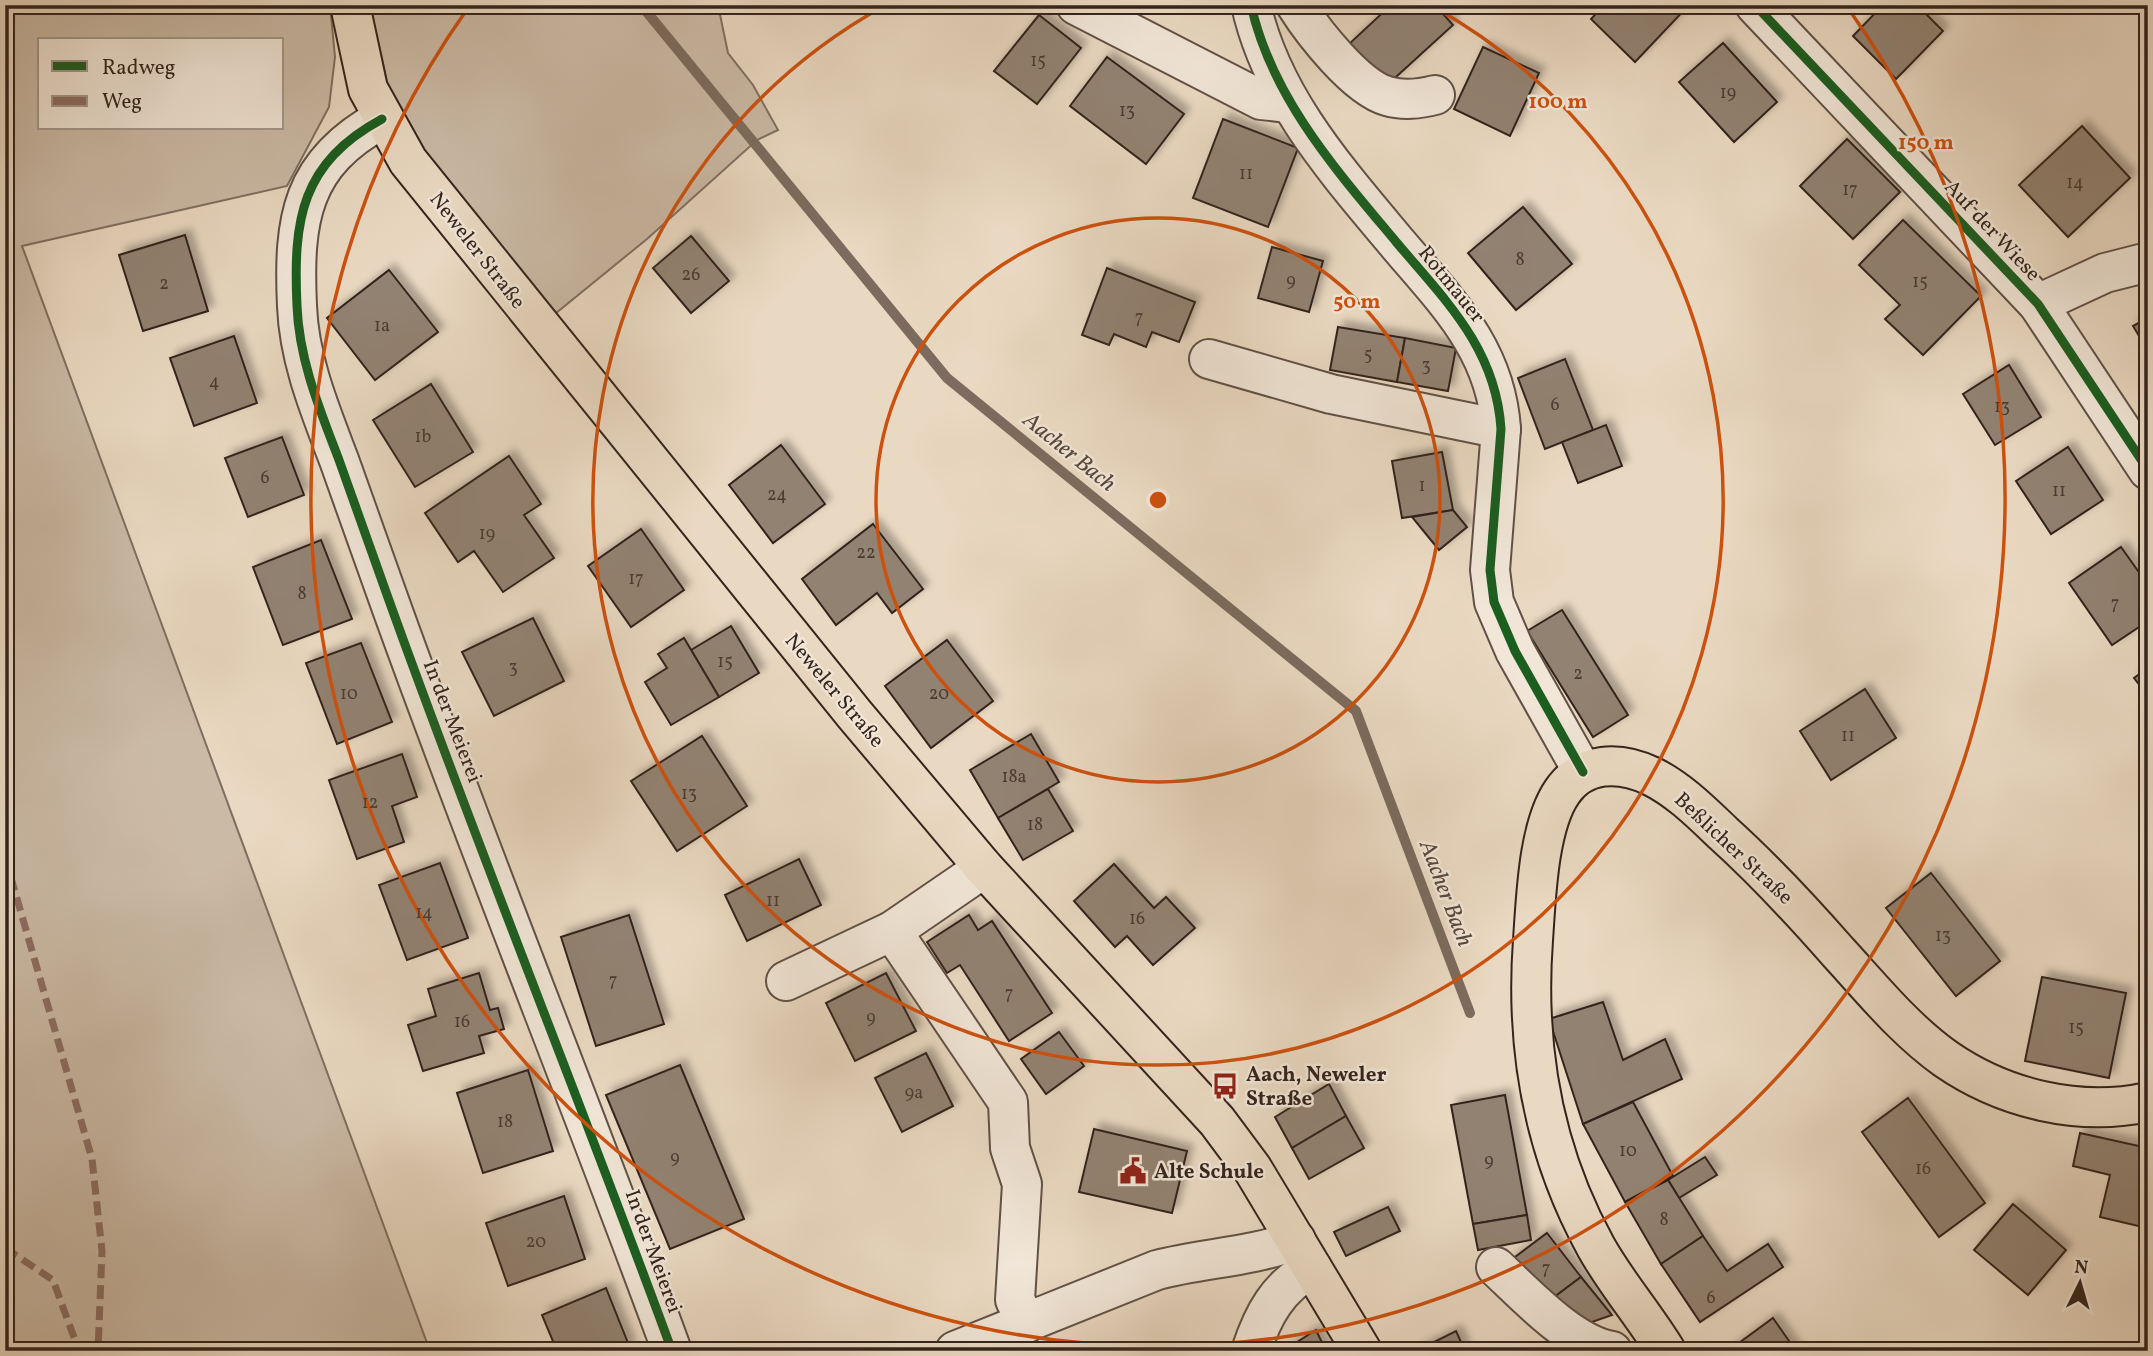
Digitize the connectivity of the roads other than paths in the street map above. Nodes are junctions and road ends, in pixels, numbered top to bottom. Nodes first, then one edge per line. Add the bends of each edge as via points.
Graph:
1 (350, 5) edge
2 (1076, 5) edge
3 (1251, 5) edge
4 (1296, 5) edge
5 (1755, 5) edge
6 (1435, 95) dead end
7 (1288, 103) junction
8 (382, 119) junction
9 (2148, 262) edge
10 (2038, 304) junction
11 (1209, 359) dead end
12 (1501, 429) junction
13 (2148, 470) edge
14 (1583, 772) junction
15 (985, 868) junction
16 (892, 931) junction
17 (786, 981) dead end
18 (2148, 1102) edge
19 (1304, 1254) junction
20 (1496, 1267) dead end
21 (1027, 1323) junction
22 (1660, 1350) edge
23 (672, 1351) edge
24 (955, 1351) edge
25 (1251, 1351) edge
26 (1363, 1351) edge
27 (1612, 1351) edge

1 - 8 main road, Neweler Straße via 361,65
2 - 7 street via 1261,100
3 - 7 street, Rotmauer via 1263,47
4 - 6 street via 1334,54 1384,95 1399,99
5 - 10 street, Auf der Wiese
7 - 12 street, Rotmauer via 1477,343 1494,382
8 - 15 main road, Neweler Straße via 408,161 486,262
8 - 23 street, In der Meierei via 342,146 312,181 302,214 297,267 303,348 319,413
9 - 10 street via 2105,273
10 - 13 street, Auf der Wiese
11 - 12 street via 1331,394
12 - 14 street, Rotmauer via 1490,570 1494,602 1515,651
14 - 18 main road, Beßlicher Straße via 1611,765 1640,771 1692,804 1755,862 1916,1034 1966,1071 1996,1087 2061,1105 2096,1108
14 - 22 main road via 1557,801 1542,859 1531,988 1536,1080 1551,1142 1573,1200 1596,1248
15 - 16 street
15 - 19 main road, Neweler Straße via 1217,1121 1252,1168
16 - 17 street
16 - 21 street via 1008,1102 1010,1148 1022,1184 1015,1300
19 - 21 street via 1259,1251 1188,1262 1106,1288
19 - 25 street via 1275,1298
19 - 26 main road, Neweler Straße
20 - 27 street via 1586,1343
21 - 24 street

